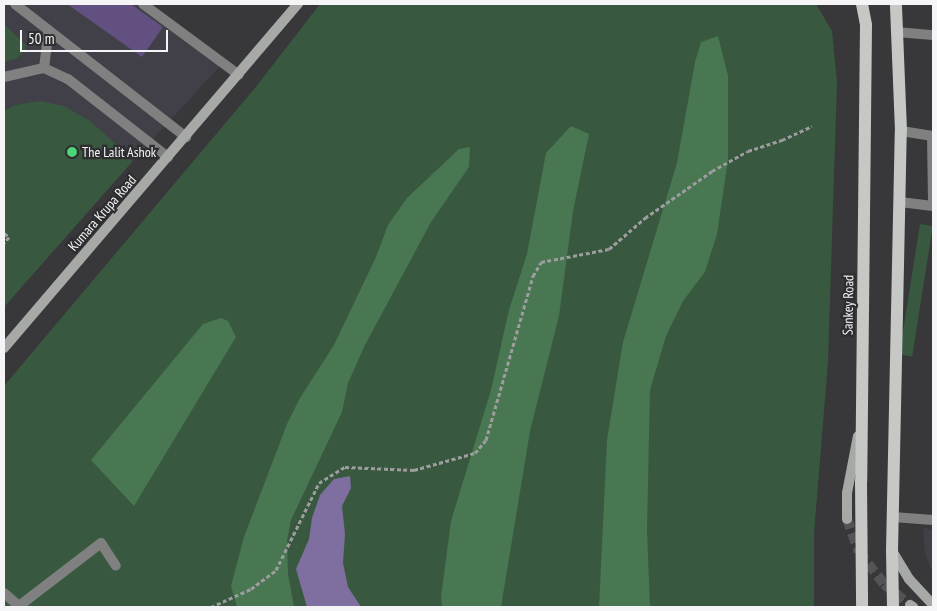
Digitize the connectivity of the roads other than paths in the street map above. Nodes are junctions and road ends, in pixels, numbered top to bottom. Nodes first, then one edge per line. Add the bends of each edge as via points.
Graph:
1 (15, 4) edge
2 (143, 4) edge
3 (298, 4) edge
4 (862, 4) edge
5 (896, 4) edge
6 (48, 30) junction
7 (898, 32) junction
8 (933, 35) edge
9 (44, 68) junction
10 (239, 75) junction
11 (4, 77) edge
12 (901, 131) junction
13 (933, 136) edge
14 (186, 137) junction
15 (168, 157) junction
16 (933, 200) edge
17 (900, 202) junction
18 (933, 206) edge
19 (4, 348) edge
20 (861, 425) junction
21 (893, 518) junction
22 (847, 519) tunnel mouth
23 (933, 520) edge
24 (892, 551) junction
25 (116, 566) dead end
26 (4, 593) edge
27 (933, 605) edge
28 (862, 607) edge
29 (893, 607) edge

1 - 6 street
2 - 10 street
3 - 10 street, Kumara Krupa Road
4 - 20 main road, Sankey Road via 866,25
5 - 7 main road
6 - 9 street
6 - 14 street
7 - 8 street
7 - 12 main road
9 - 11 street
9 - 15 street via 68,79
10 - 14 street, Kumara Krupa Road
12 - 13 street
12 - 17 main road
13 - 16 street
14 - 15 street, Kumara Krupa Road
15 - 19 street, Kumara Krupa Road
17 - 18 street
17 - 21 main road
20 - 22 street via 851,463
20 - 28 main road, Sankey Road
21 - 23 street
21 - 24 main road
24 - 27 street via 909,579
24 - 29 main road
25 - 26 street via 101,543 19,606

